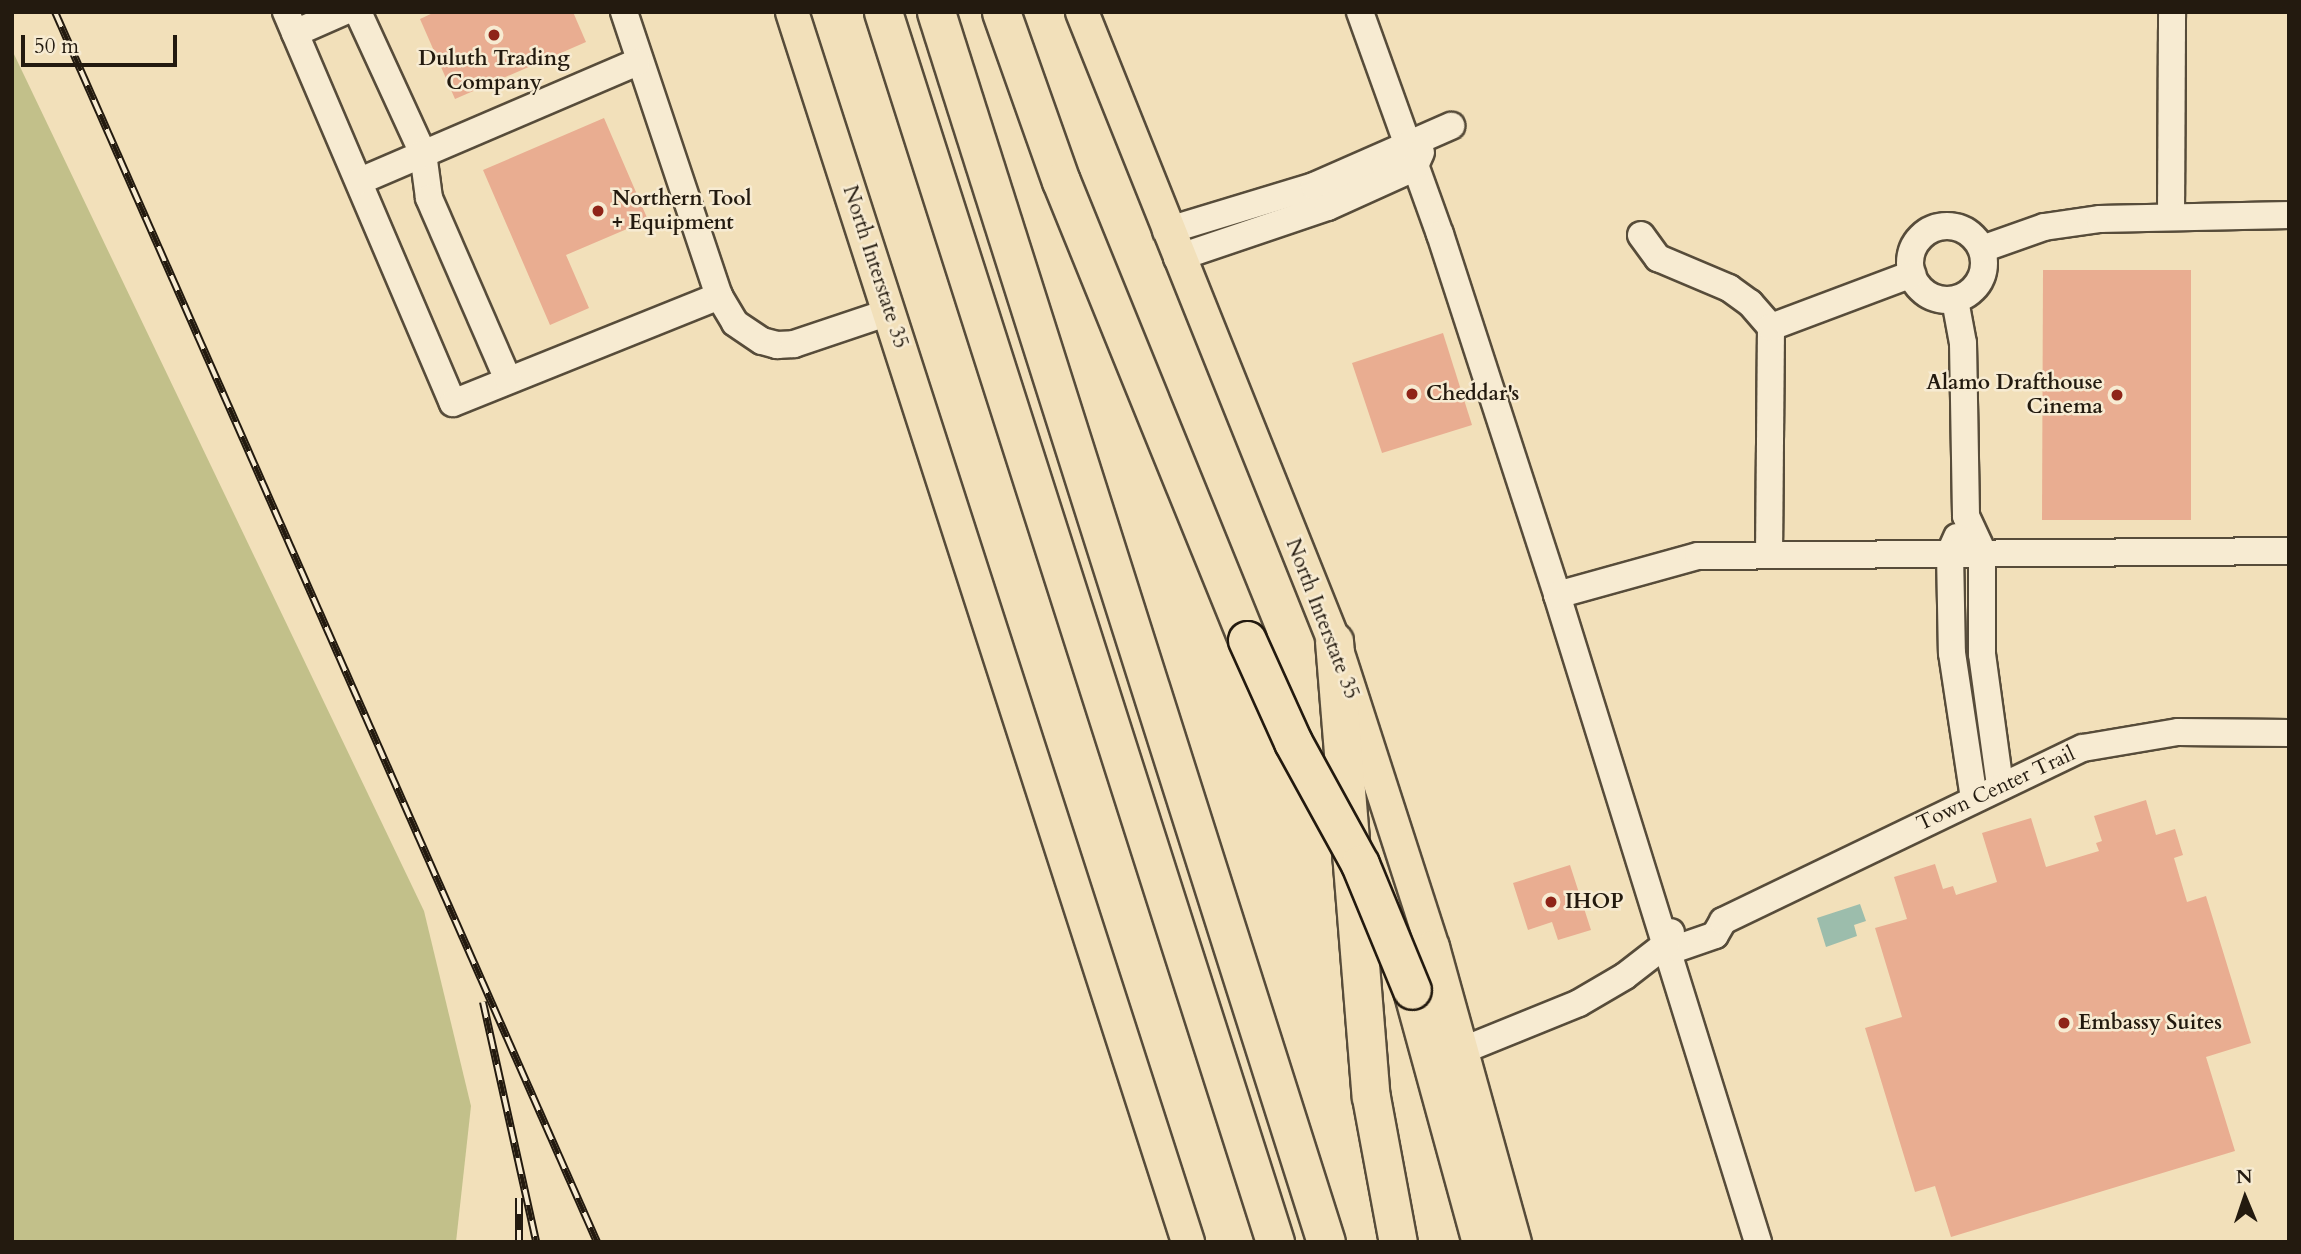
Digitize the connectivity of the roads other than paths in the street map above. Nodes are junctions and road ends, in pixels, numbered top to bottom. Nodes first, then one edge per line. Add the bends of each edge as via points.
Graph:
1 (343, 12) edge
2 (358, 12) edge
3 (624, 12) edge
4 (792, 12) edge
5 (874, 12) edge
6 (883, 12) edge
7 (936, 12) edge
8 (1001, 12) edge
9 (1082, 12) edge
10 (1360, 12) edge
11 (2172, 12) edge
12 (291, 23) edge
13 (637, 62) junction
14 (905, 83) junction
15 (1451, 125) dead end
16 (1415, 150) junction
17 (423, 153) junction
18 (360, 181) junction
19 (2171, 215) junction
20 (2289, 215) edge
21 (1972, 230) junction
22 (1641, 235) dead end
23 (1171, 244) junction
24 (1912, 274) junction
25 (719, 296) junction
26 (1955, 300) junction
27 (889, 312) junction
28 (1771, 327) junction
29 (508, 380) junction
30 (1966, 516) junction
31 (1982, 551) junction
32 (2289, 551) edge
33 (1950, 552) junction
34 (1769, 555) junction
35 (1558, 594) junction
36 (1334, 641) junction
37 (1986, 691) junction
38 (1957, 695) junction
39 (2289, 733) edge
40 (2000, 786) junction
41 (1974, 798) junction
42 (1665, 945) junction
43 (1461, 1051) junction
44 (1188, 1242) edge
45 (1275, 1242) edge
46 (1325, 1242) edge
47 (1398, 1242) edge
48 (1481, 1242) edge
49 (1516, 1242) edge
50 (1758, 1242) edge

1 - 12 street
2 - 17 street
3 - 13 street
4 - 27 main road, North Interstate 35
5 - 14 highway
6 - 14 highway
7 - 46 highway
8 - 48 highway, bridge via 1061,181 1247,640 1293,742 1360,864 1412,990
9 - 23 main road, North Interstate 35
10 - 16 street
11 - 19 street
12 - 18 street
13 - 17 street
13 - 25 street
14 - 45 highway
15 - 16 street
16 - 23 street via 1328,207
16 - 35 street
17 - 18 street
17 - 29 street via 429,198
18 - 29 street via 453,403
19 - 20 street
19 - 21 street
21 - 24 street via 1941,226 1912,232
21 - 26 street via 1980,281
22 - 28 street via 1658,258 1729,288
23 - 36 main road, North Interstate 35
24 - 26 street via 1923,292
24 - 28 street
25 - 27 street via 735,323 777,345 794,344
25 - 29 street
26 - 30 street via 1963,343
27 - 44 main road, North Interstate 35
28 - 34 street
30 - 31 street
30 - 33 street
31 - 32 street
31 - 33 street
31 - 37 street
33 - 34 street
33 - 38 street
34 - 35 street via 1698,556
35 - 42 street
36 - 43 main road, North Interstate 35 via 1433,947
36 - 47 highway via 1371,1097
37 - 38 street
37 - 40 street
38 - 41 street
39 - 40 street, Town Center Trail via 2178,732 2112,742 2083,748
40 - 41 street, Town Center Trail
41 - 42 street, Town Center Trail via 1723,921 1710,918 1670,932
42 - 43 street, Town Center Trail via 1579,1003
42 - 50 street
43 - 49 main road, North Interstate 35

